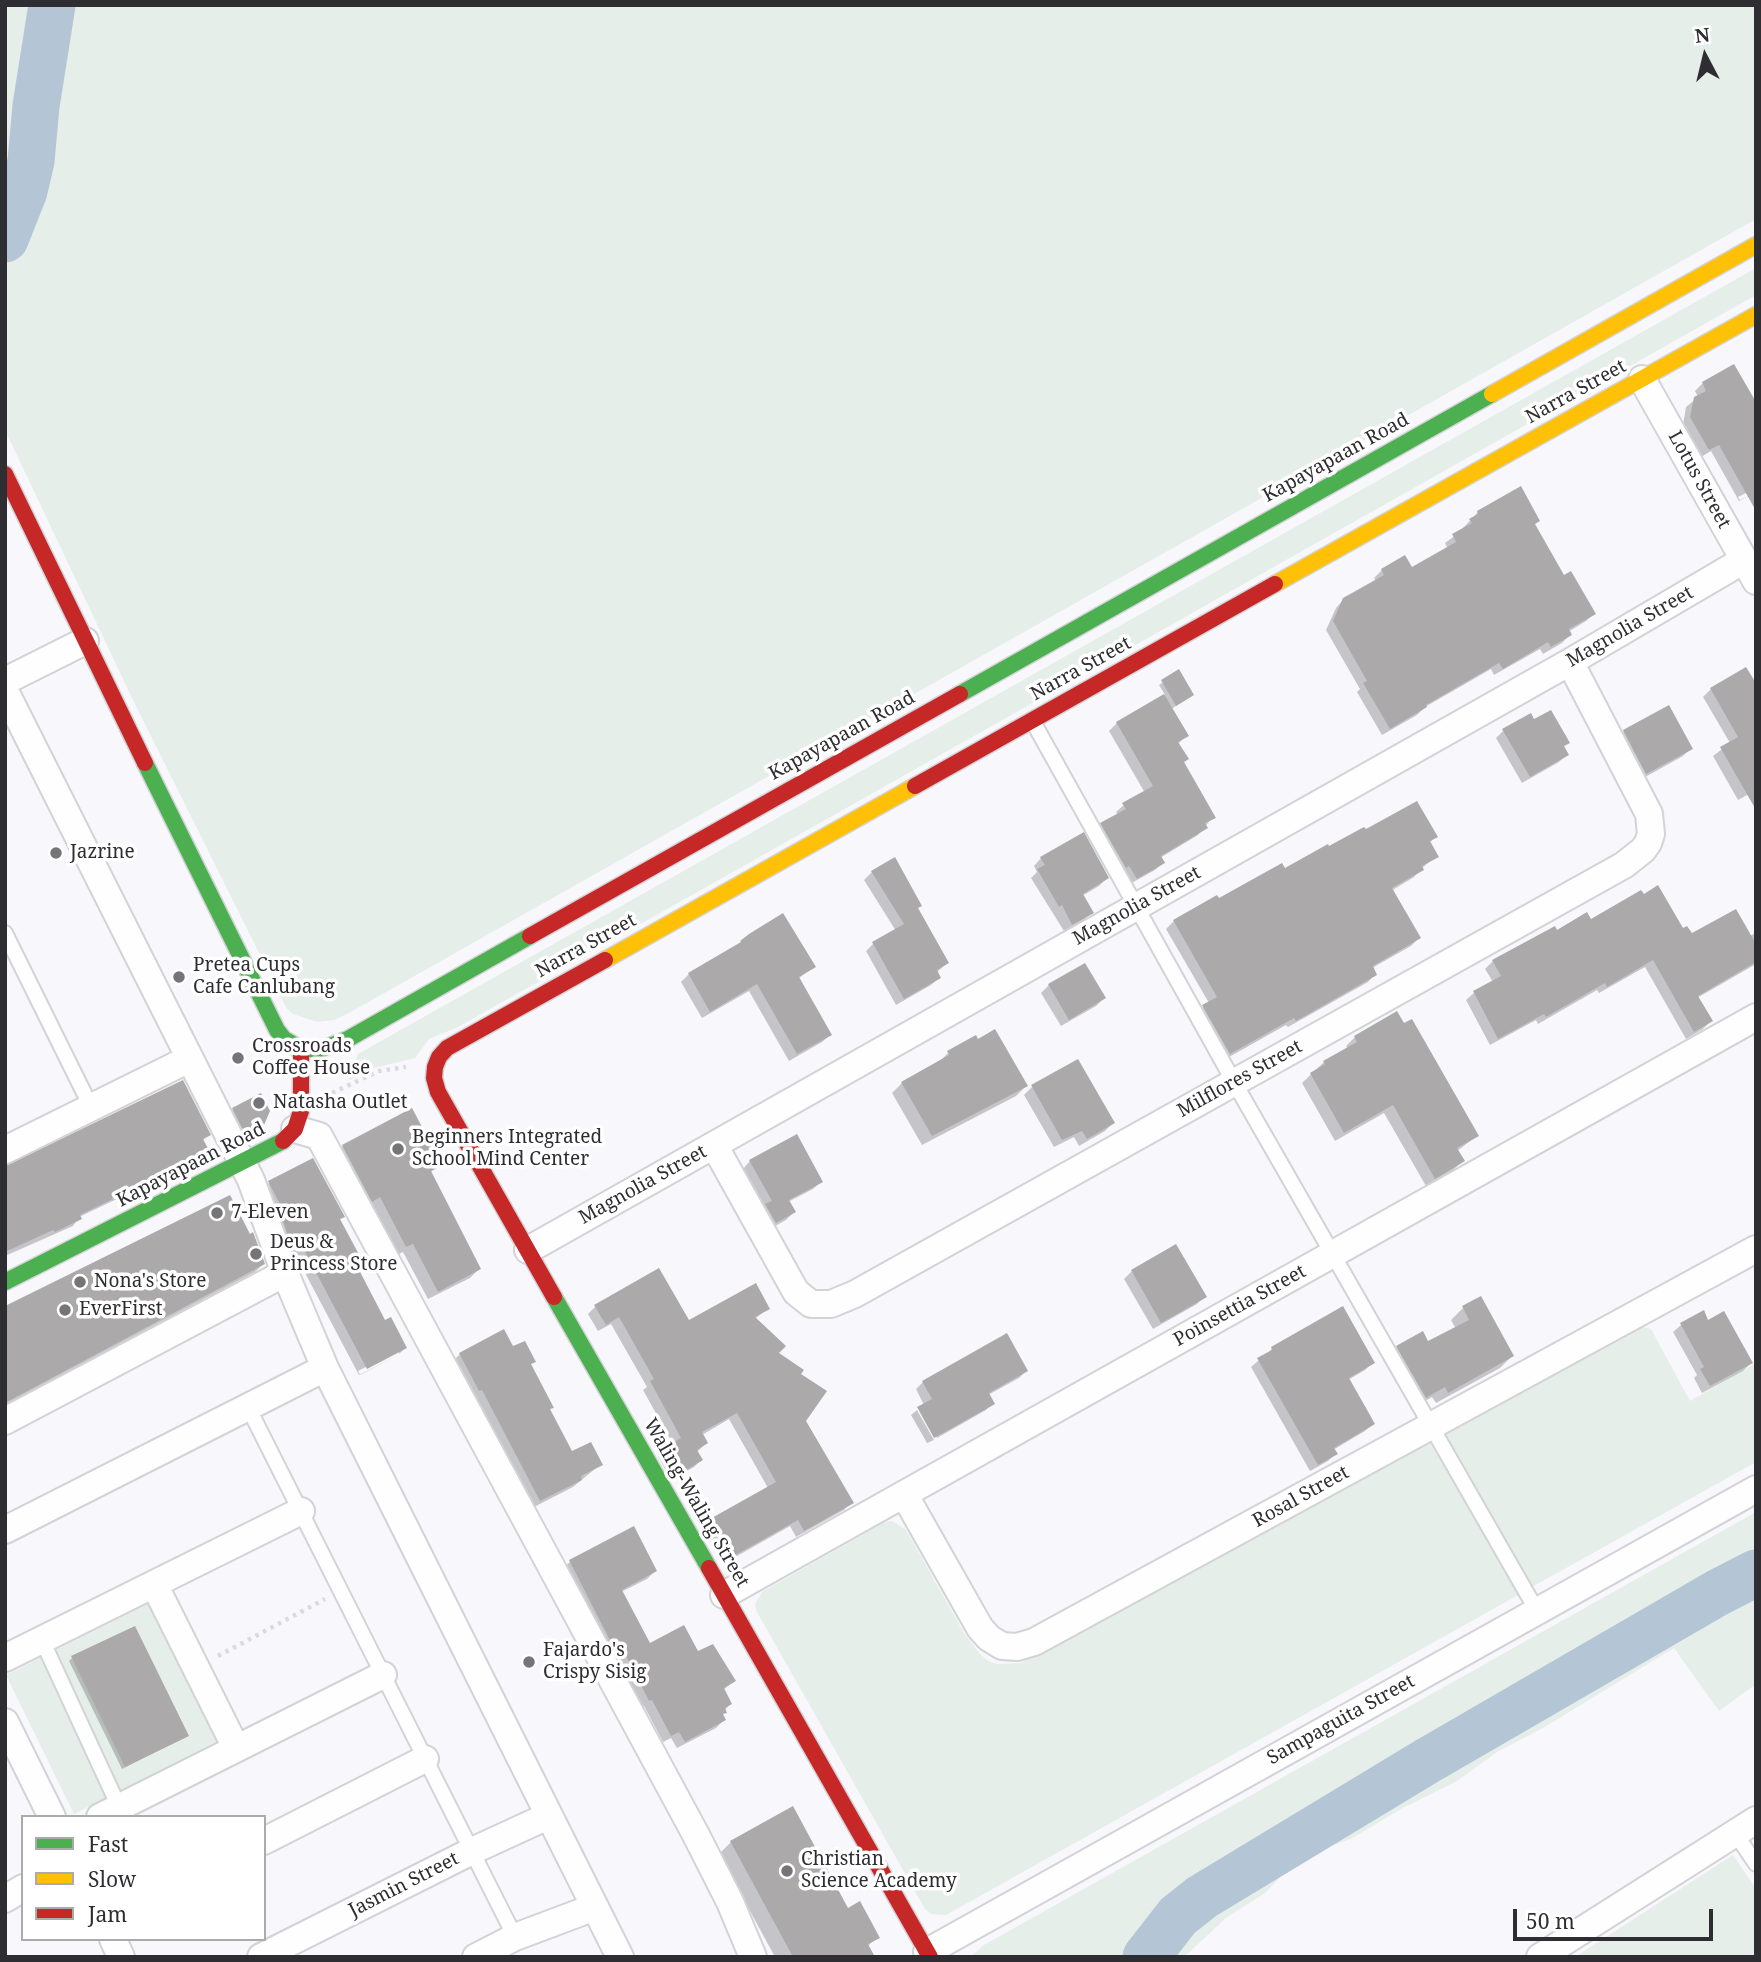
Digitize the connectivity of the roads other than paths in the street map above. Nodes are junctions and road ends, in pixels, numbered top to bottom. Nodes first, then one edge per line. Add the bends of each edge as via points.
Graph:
1 (1756, 245) edge
2 (1756, 315) edge
3 (1642, 379) junction
4 (5, 474) edge
5 (1750, 571) edge
6 (85, 641) junction
7 (1570, 662) junction
8 (5, 681) edge
9 (5, 691) edge
10 (1032, 720) junction
11 (1136, 906) junction
12 (5, 933) edge
13 (1756, 1017) edge
14 (301, 1049) junction
15 (189, 1059) junction
16 (435, 1067) joint
17 (1234, 1082) junction
18 (91, 1107) junction
19 (295, 1129) junction
20 (714, 1145) junction
21 (6, 1146) edge
22 (242, 1164) junction
23 (1756, 1249) edge
24 (528, 1250) junction
25 (1331, 1255) junction
26 (285, 1273) junction
27 (5, 1282) edge
28 (325, 1368) junction
29 (248, 1407) junction
30 (5, 1421) edge
31 (1430, 1427) junction
32 (1756, 1489) edge
33 (904, 1494) junction
34 (300, 1511) junction
35 (5, 1530) edge
36 (154, 1584) junction
37 (724, 1595) junction
38 (1537, 1611) junction
39 (42, 1640) junction
40 (5, 1658) edge
41 (383, 1675) junction
42 (5, 1722) edge
43 (236, 1748) junction
44 (425, 1759) junction
45 (109, 1812) edge
46 (51, 1815) edge
47 (548, 1816) junction
48 (1745, 1826) edge
49 (266, 1840) edge
50 (471, 1851) junction
51 (1756, 1864) edge
52 (21, 1889) edge
53 (5, 1899) edge
54 (595, 1906) junction
55 (515, 1937) junction
56 (114, 1941) edge
57 (928, 1954) edge
58 (121, 1957) edge
59 (261, 1957) edge
60 (476, 1957) edge
61 (620, 1957) edge
62 (753, 1957) edge
63 (1540, 1957) edge

1 - 14 street, Kapayapaan Road via 348,1039 322,1049
2 - 3 street, Narra Street
3 - 5 street, Lotus Street
3 - 10 street, Narra Street
4 - 6 street
5 - 7 street, Magnolia Street
6 - 8 street
6 - 14 street via 277,1030
7 - 11 street, Magnolia Street
7 - 17 street, Milflores Street via 1645,804 1651,834 1643,850
9 - 15 street
10 - 11 lane
10 - 16 street, Narra Street via 447,1048
11 - 17 lane
11 - 20 street, Magnolia Street
12 - 18 lane
13 - 25 street, Poinsettia Street
14 - 19 street, Kapayapaan Road via 301,1111
15 - 18 street
15 - 22 street
16 - 24 street, Waling-Waling Street via 438,1092
17 - 20 street, Milflores Street via 831,1304 820,1305 796,1292
17 - 25 lane
18 - 21 street
19 - 22 street, Kapayapaan Road via 280,1144
19 - 62 street via 319,1136 696,1835
20 - 24 street, Magnolia Street
22 - 26 street
22 - 27 street, Kapayapaan Road
23 - 31 street, Rosal Street
24 - 37 street, Waling-Waling Street
25 - 31 lane
25 - 33 street, Poinsettia Street
26 - 28 street
26 - 30 street
28 - 29 street
28 - 47 street
29 - 34 lane
29 - 35 street
31 - 33 street, Rosal Street via 1034,1642 1017,1647 1002,1646 980,1628
31 - 38 lane
32 - 38 street, Sampaguita Street
33 - 37 street, Poinsettia Street
34 - 36 street
34 - 41 lane
36 - 39 street
36 - 43 street
37 - 57 street, Waling-Waling Street
38 - 57 street, Sampaguita Street
39 - 40 street
39 - 45 lane
41 - 43 street
41 - 44 lane
42 - 46 street
43 - 45 street
44 - 49 street
44 - 50 lane
47 - 50 street, Jasmin Street
47 - 54 street
48 - 51 lane
48 - 63 street
50 - 55 lane
50 - 59 street, Jasmin Street
52 - 53 street
54 - 55 street
54 - 61 street
55 - 60 street
56 - 58 street

